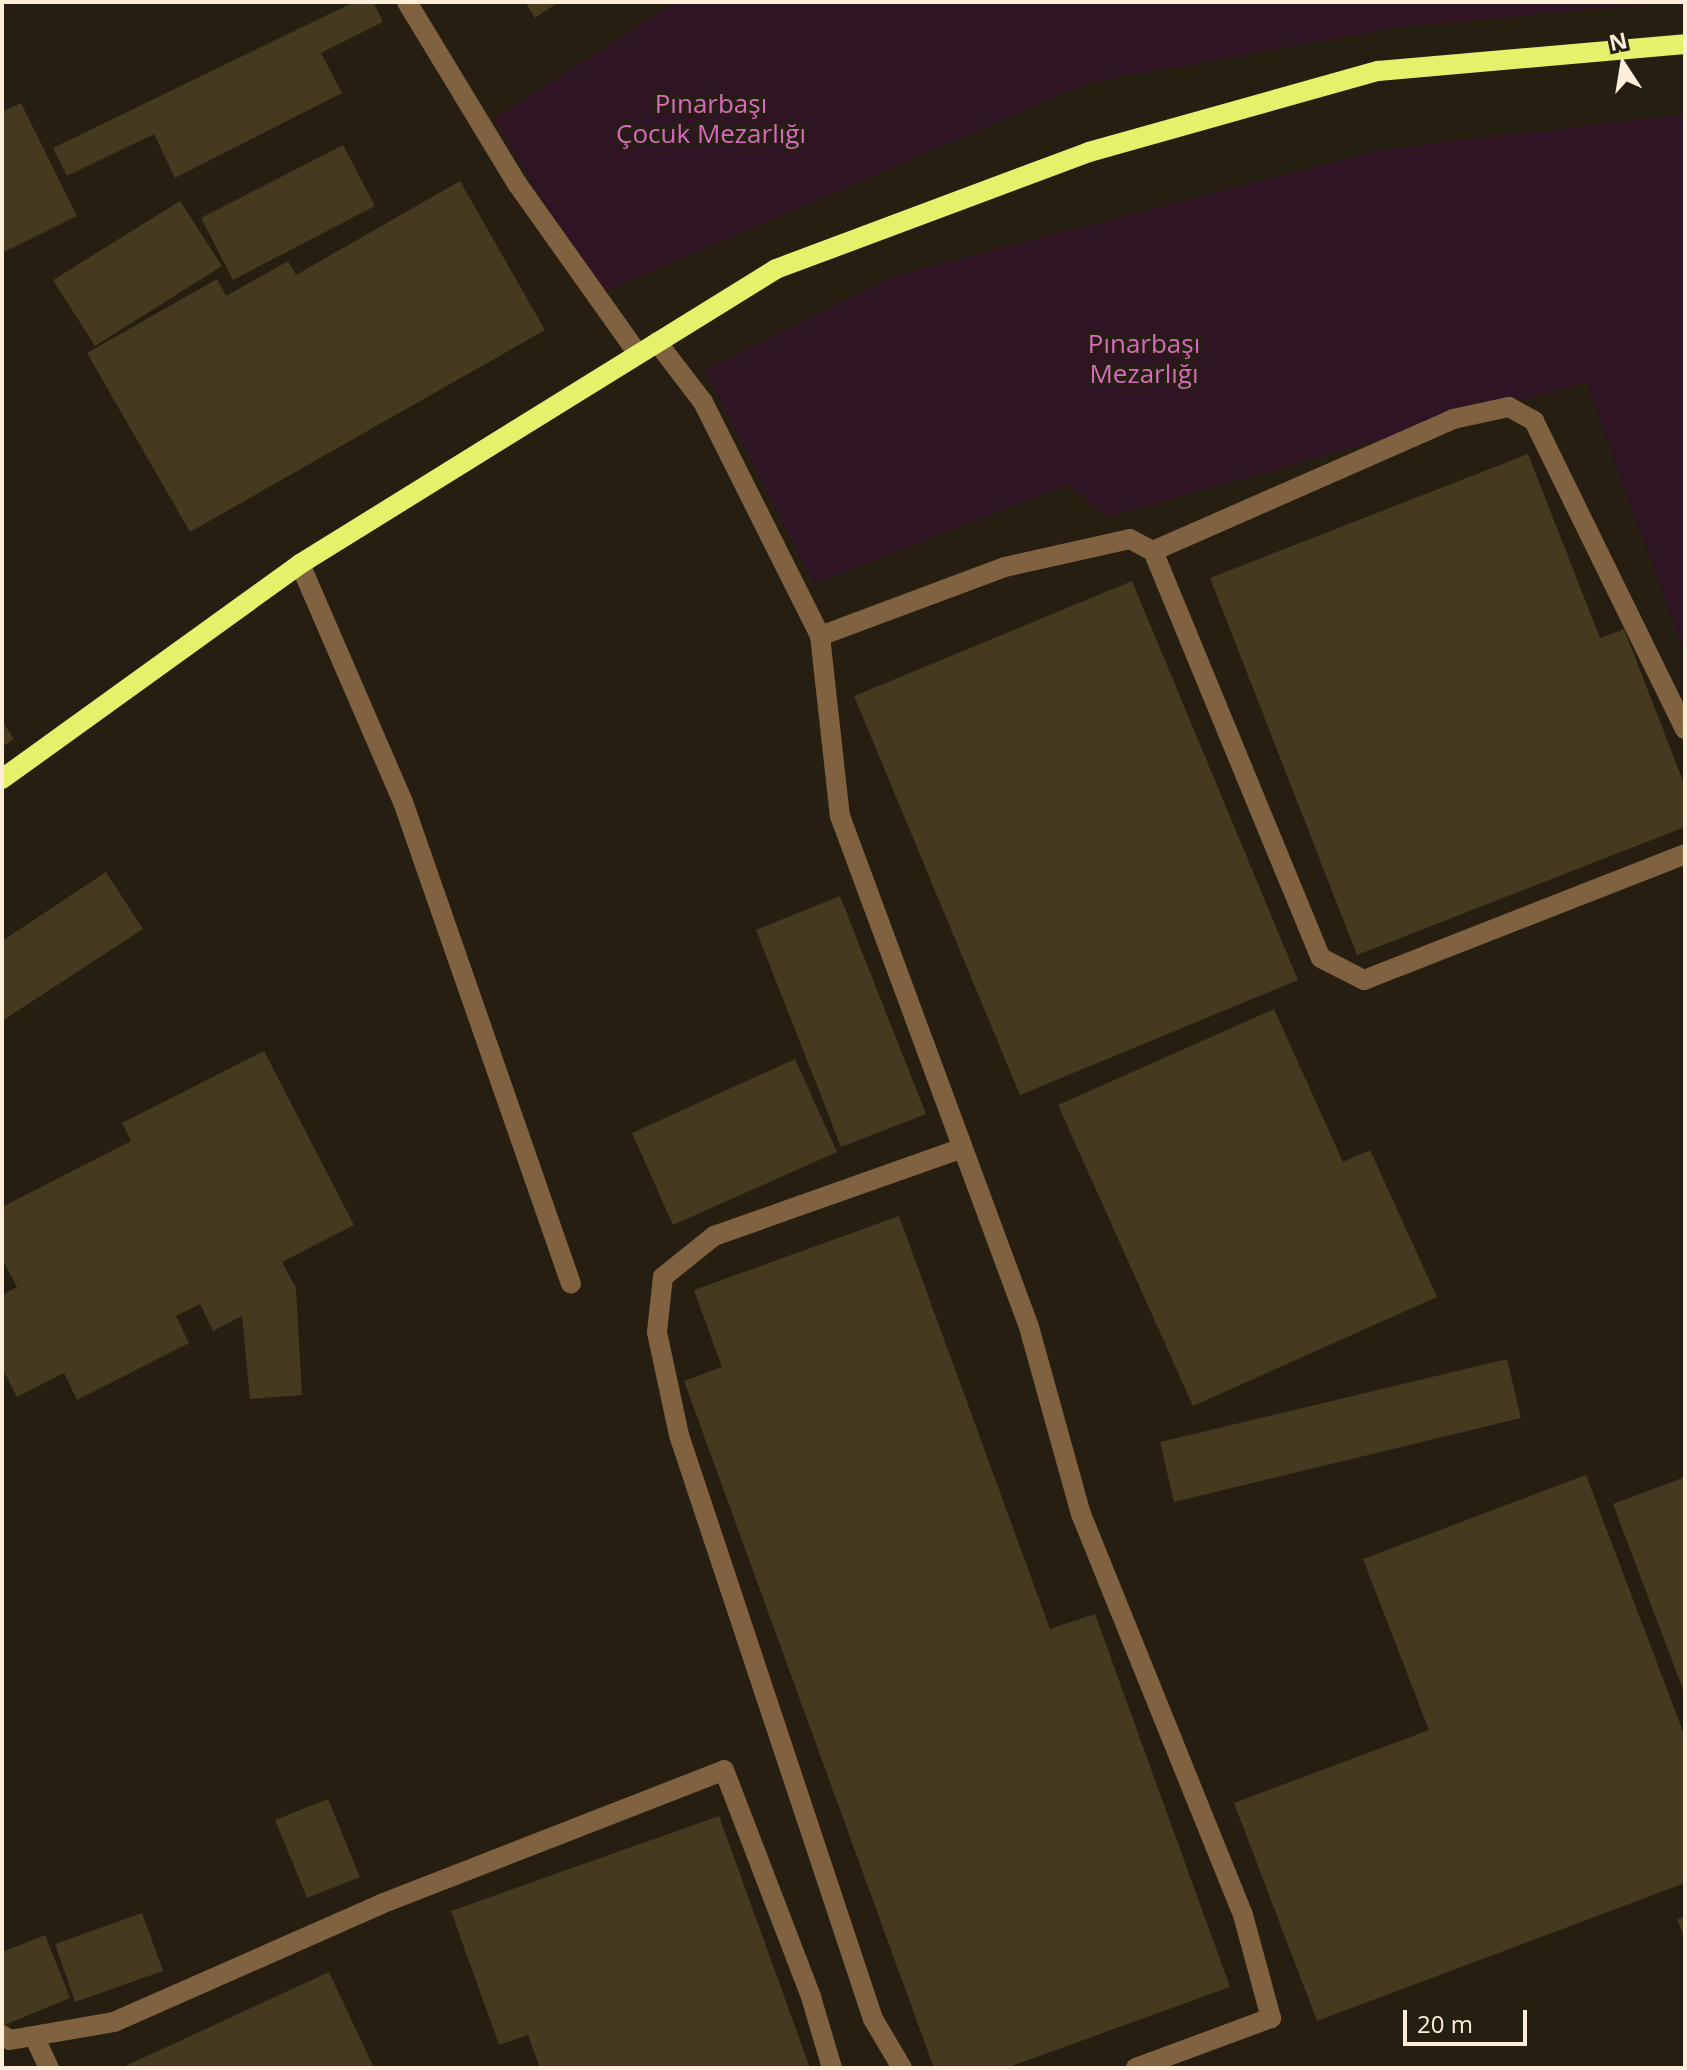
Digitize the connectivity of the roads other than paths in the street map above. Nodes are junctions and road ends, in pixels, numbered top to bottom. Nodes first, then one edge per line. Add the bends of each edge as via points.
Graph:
1 (407, 2) edge
2 (1685, 44) edge
3 (657, 342) junction
4 (638, 354) junction
5 (1153, 551) junction
6 (300, 564) junction
7 (820, 636) junction
8 (1685, 729) edge
9 (2, 779) edge
10 (1685, 854) edge
11 (962, 1148) junction
12 (571, 1284) dead end
13 (2, 2035) edge
14 (34, 2036) junction
15 (49, 2068) edge
16 (832, 2068) edge
17 (902, 2068) edge
18 (1136, 2068) edge

1 - 4 street via 518,185
2 - 3 main road via 1378,71 1089,152 776,269
3 - 4 main road
3 - 7 street via 703,402
4 - 6 main road
5 - 7 street via 1130,539 1005,567
5 - 8 street via 1453,419 1509,407 1534,421
5 - 10 street via 1321,958 1364,980
6 - 9 main road
6 - 12 street via 403,802
7 - 11 street via 840,816
11 - 17 street via 714,1236 663,1277 657,1332 679,1435 873,2019
11 - 18 street via 1029,1327 1081,1514 1243,1915 1271,2018
13 - 14 street via 10,2040
14 - 15 street
14 - 16 street via 114,2022 381,1904 724,1770 811,1997

